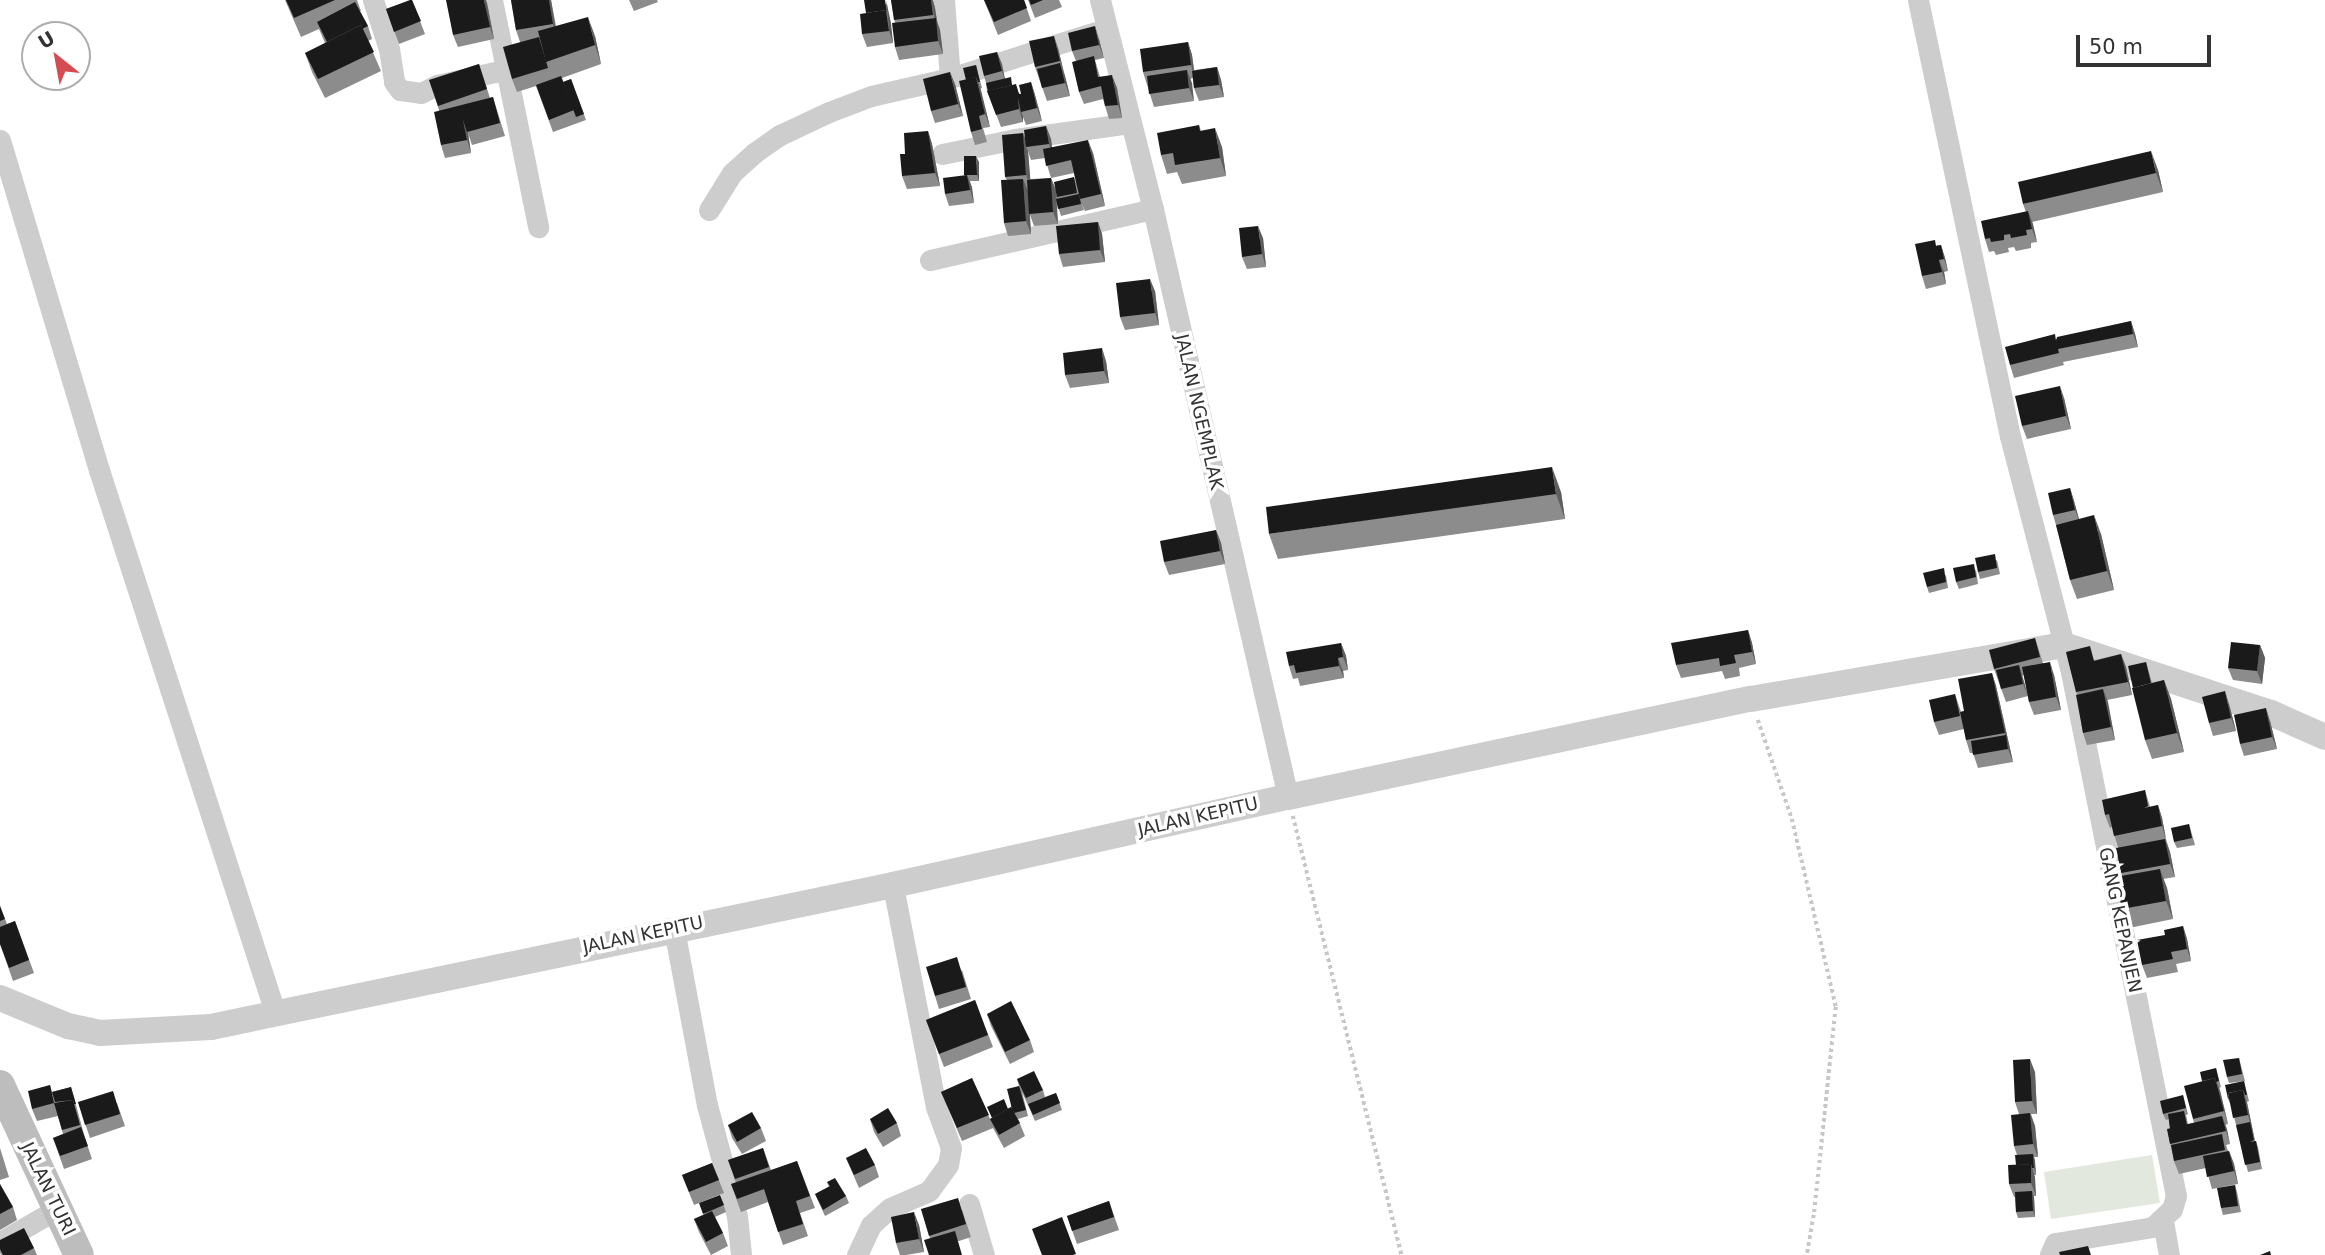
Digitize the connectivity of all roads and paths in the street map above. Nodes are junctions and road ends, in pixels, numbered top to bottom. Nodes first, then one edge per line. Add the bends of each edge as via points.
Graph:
1 (373, 0) edge
2 (492, 0) edge
3 (944, 0) edge
4 (1100, 0) edge
5 (1918, 0) edge
6 (1108, 29) junction
7 (508, 69) junction
8 (950, 78) junction
9 (1130, 123) junction
10 (0, 139) edge
11 (942, 154) dead end
12 (1153, 209) junction
13 (709, 210) dead end
14 (538, 227) dead end
15 (930, 260) dead end
16 (2064, 645) junction
17 (1751, 699) junction
18 (2325, 737) edge
19 (1288, 797) junction
20 (892, 885) junction
21 (674, 929) junction
22 (0, 998) edge
23 (275, 1012) junction
24 (0, 1013) edge
25 (32, 1013) junction
26 (0, 1085) edge
27 (970, 1204) dead end
28 (57, 1209) junction
29 (2163, 1221) junction
30 (0, 1242) edge
31 (79, 1255) edge
32 (741, 1255) edge
33 (857, 1255) edge
34 (984, 1255) edge
35 (1402, 1255) edge
36 (1807, 1255) edge
37 (2050, 1255) edge
38 (2169, 1255) edge

1 - 7 street via 400,90 421,93
2 - 7 street
3 - 8 street
4 - 6 street, JALAN NGEMPLAK
5 - 16 street, GANG KEPANJEN via 2010,436
6 - 8 street
6 - 9 street, JALAN NGEMPLAK
7 - 14 street
8 - 13 street via 871,96 780,135 732,173
9 - 11 street
9 - 12 street, JALAN NGEMPLAK
10 - 23 street via 99,470
12 - 15 street
12 - 19 street, JALAN NGEMPLAK
16 - 17 street, JALAN KEPITU
16 - 18 street via 2272,713
16 - 29 street, GANG KEPANJEN via 2176,1196
17 - 19 street, JALAN KEPITU
17 - 36 path via 1792,819 1836,1007
19 - 20 street, JALAN KEPITU
19 - 35 path
20 - 21 street, JALAN KEPITU
20 - 33 street via 936,1107 951,1148 948,1165 929,1191 890,1208 871,1225
21 - 23 street, JALAN KEPITU
21 - 32 street via 707,1105 737,1216
22 - 25 street, JALAN KEPITU
23 - 25 street, JALAN KEPITU via 211,1027 100,1033
24 - 25 street
26 - 28 main road, JALAN TURI
27 - 34 street
28 - 30 street
28 - 31 main road, JALAN TURI
29 - 37 street via 2153,1227 2055,1243
29 - 38 street

